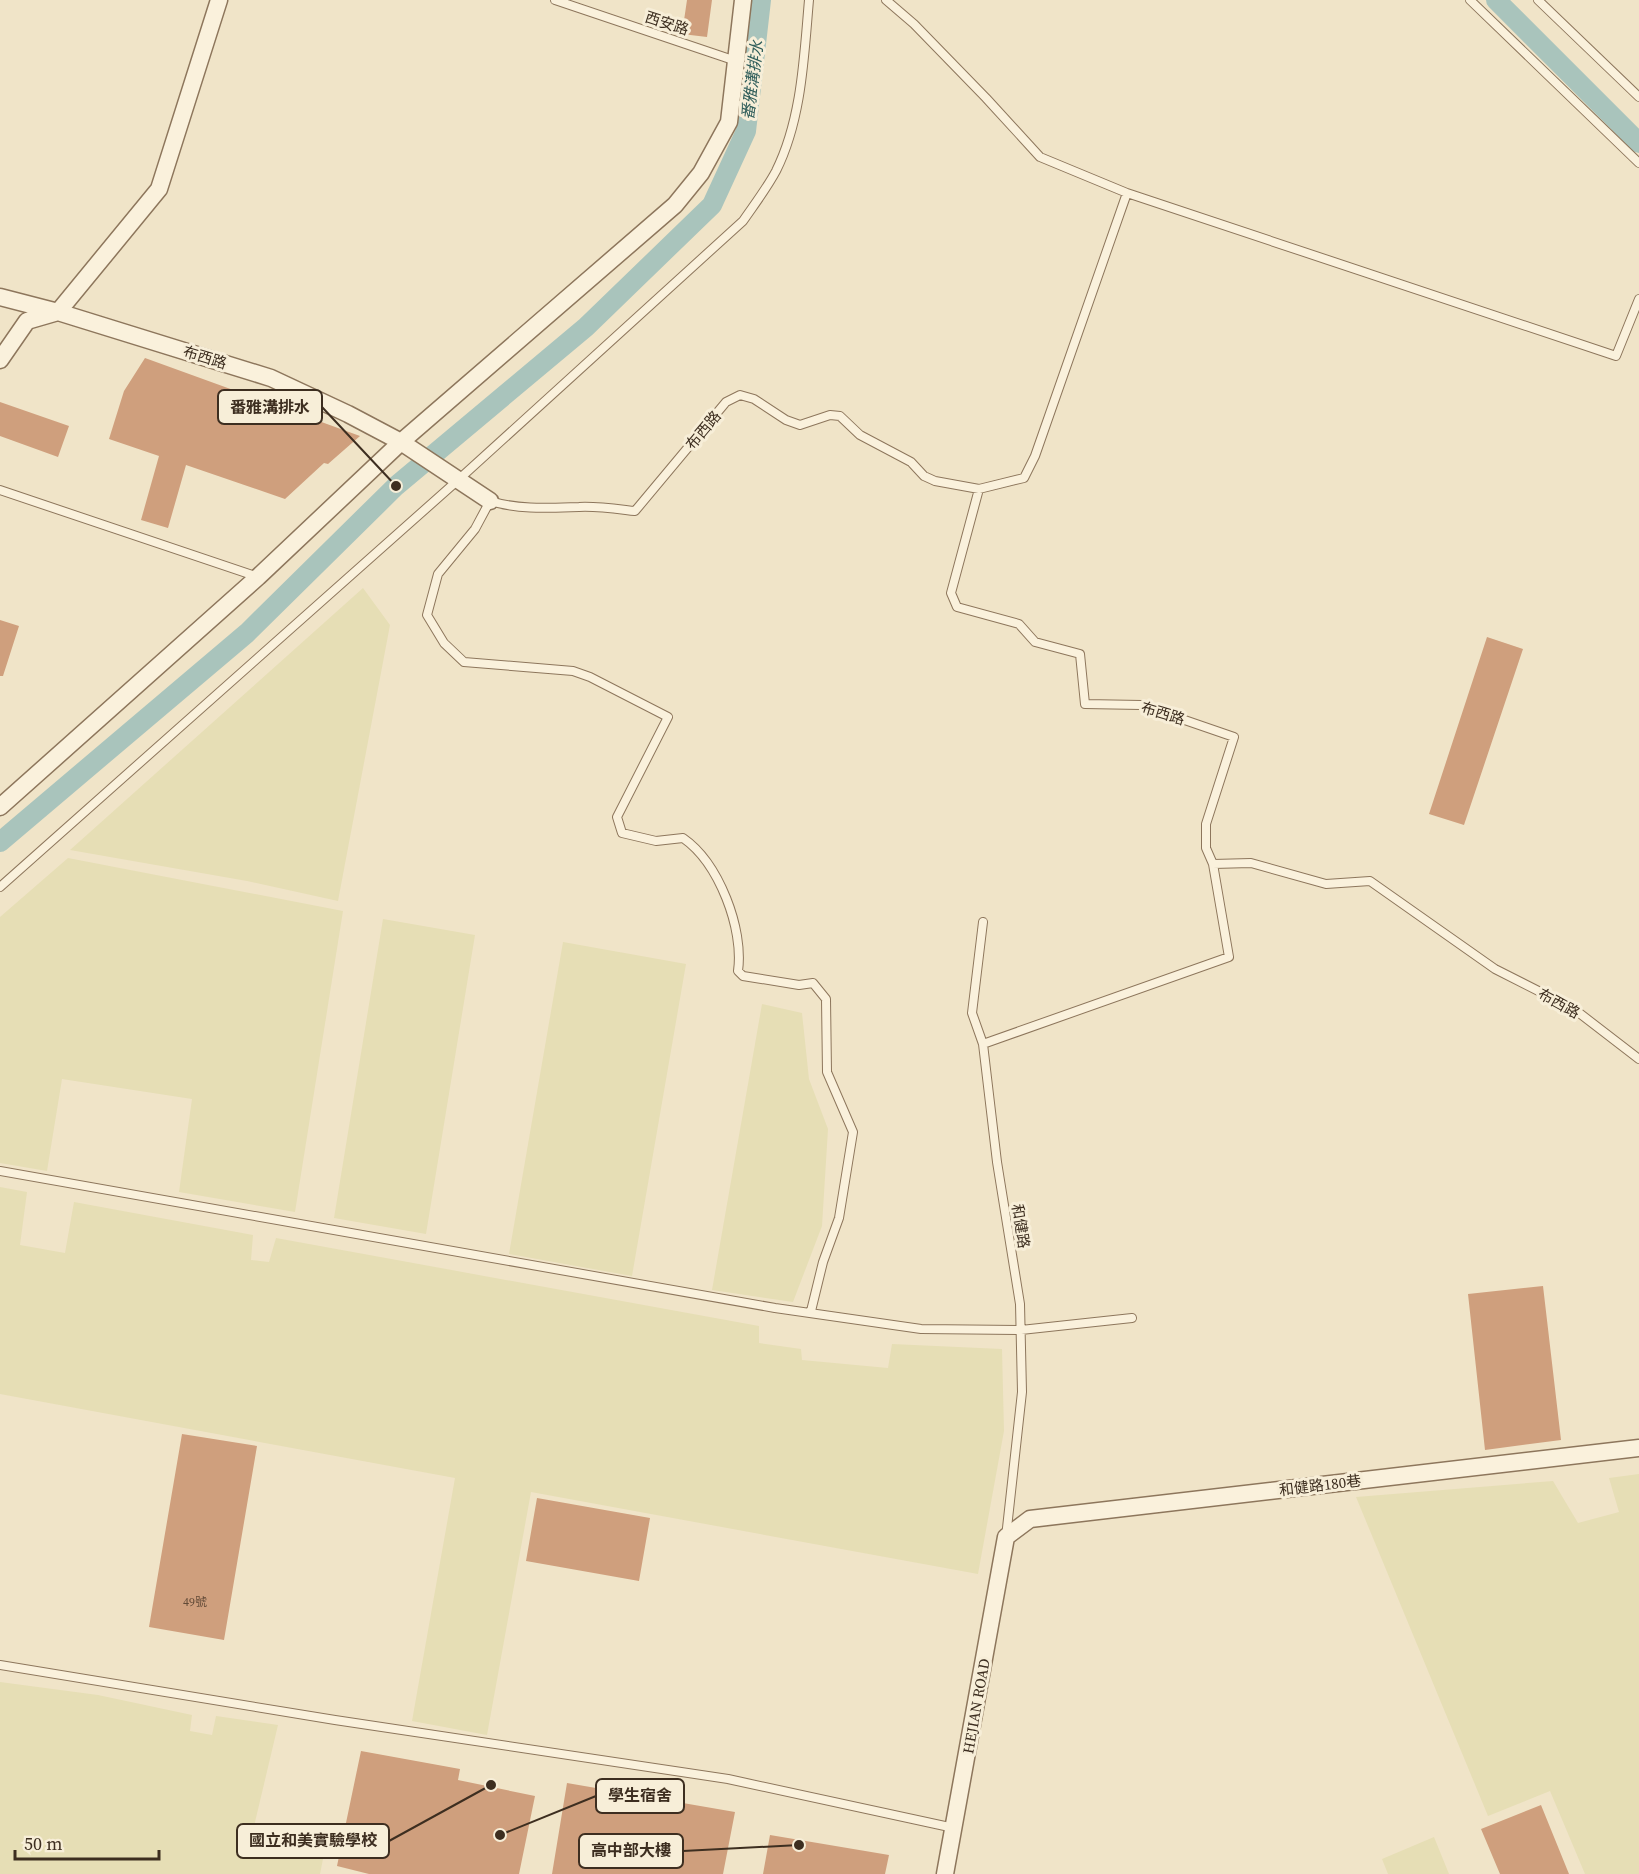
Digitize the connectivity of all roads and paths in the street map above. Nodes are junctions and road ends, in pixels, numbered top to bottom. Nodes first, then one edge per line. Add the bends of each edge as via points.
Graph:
1 (219, 0) edge
2 (555, 0) edge
3 (743, 0) edge
4 (809, 0) edge
5 (886, 0) edge
6 (1470, 0) edge
7 (1538, 0) edge
8 (731, 59) junction
9 (1639, 97) edge
10 (1639, 163) edge
11 (1127, 193) junction
12 (0, 297) edge
13 (1639, 299) edge
14 (58, 312) junction
15 (0, 360) edge
16 (407, 446) junction
17 (453, 478) junction
18 (979, 489) junction
19 (0, 490) edge
20 (490, 501) junction
21 (258, 577) junction
22 (0, 807) edge
23 (1214, 864) junction
24 (0, 887) edge
25 (983, 922) dead end
26 (983, 1044) junction
27 (1639, 1059) edge
28 (0, 1171) edge
29 (811, 1311) junction
30 (1132, 1318) dead end
31 (1021, 1330) junction
32 (1639, 1448) edge
33 (1006, 1537) junction
34 (0, 1665) edge
35 (955, 1828) junction
36 (945, 1874) edge

1 - 14 street via 159,189
2 - 8 lane, 西安路
3 - 8 street
4 - 17 lane via 801,86 787,137 776,170 743,221
5 - 11 lane via 914,24 1040,157
6 - 10 lane
7 - 9 lane
8 - 16 street via 729,122 701,173 675,205
11 - 13 lane via 1616,356
11 - 18 lane, 布西路 via 1024,478
12 - 14 street, 布西路
14 - 15 street via 27,321
14 - 16 street, 布西路 via 271,378
16 - 17 street, 布西路
16 - 21 street
17 - 20 street, 布西路
17 - 24 lane
18 - 20 lane, 布西路 via 924,476 911,462 860,435 840,416 830,415 800,425 740,395 726,402 635,511 581,506 540,509
18 - 23 lane, 布西路 via 951,593 957,607 1019,624 1035,642 1080,654 1085,704 1142,705 1234,737 1206,824 1206,848
19 - 21 lane
20 - 29 lane via 475,529 438,574 427,615 444,643 464,662 582,674 668,717 617,817 622,833 656,841 683,838 697,847 709,861 735,922 741,953 738,971 743,976 799,985 813,983 826,999 826,1072 853,1132 839,1218
21 - 22 street
23 - 26 lane, 布西路 via 1228,957
23 - 27 lane, 布西路 via 1251,863 1326,884 1370,881 1495,969 1574,1009
25 - 26 lane, 和健路 via 972,1013
26 - 31 lane, 和健路
28 - 29 lane
29 - 31 lane via 921,1329
30 - 31 lane
31 - 33 lane, 和健路 via 1022,1392
32 - 33 street, 和健路180巷 via 1030,1519
33 - 35 street, HEJIAN ROAD
34 - 35 lane via 728,1779
35 - 36 street, HEJIAN ROAD

